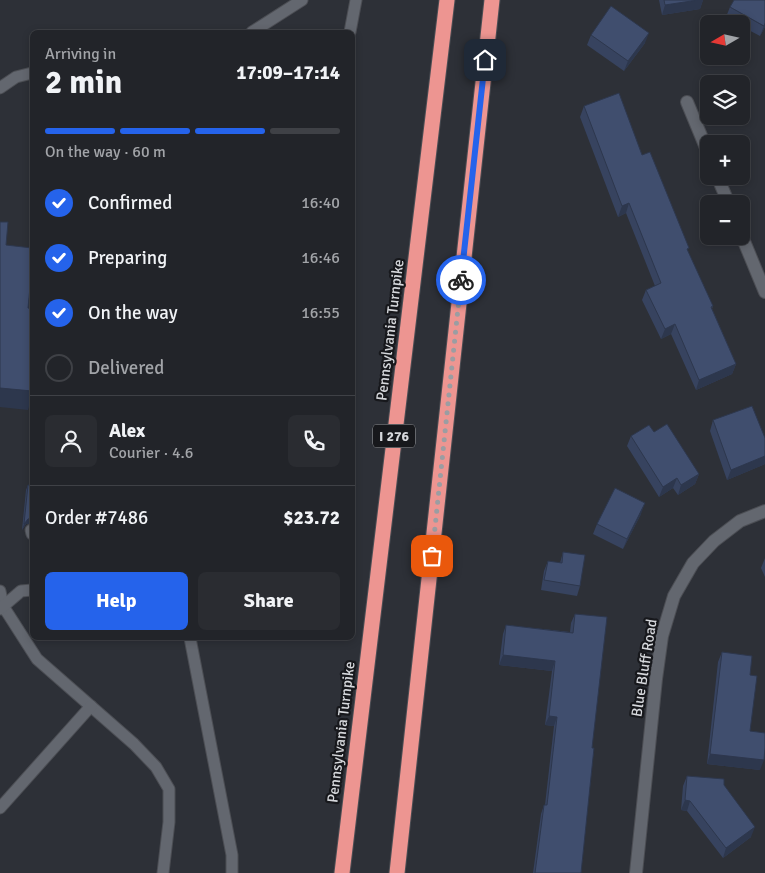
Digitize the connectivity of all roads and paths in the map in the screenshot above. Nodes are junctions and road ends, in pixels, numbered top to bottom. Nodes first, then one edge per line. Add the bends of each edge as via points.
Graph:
1 (302, 0) edge
2 (356, 0) edge
3 (447, 0) edge
4 (492, 0) edge
5 (255, 30) edge
6 (350, 30) edge
7 (30, 74) edge
8 (0, 88) edge
9 (687, 102) dead end
10 (701, 135) edge
11 (746, 245) edge
12 (765, 292) edge
13 (765, 511) edge
14 (30, 590) edge
15 (0, 591) edge
16 (2, 608) edge
17 (190, 640) edge
18 (91, 706) junction
19 (0, 808) edge
20 (163, 873) edge
21 (232, 873) edge
22 (342, 873) edge
23 (397, 873) edge
24 (636, 873) edge

1 - 5 lane
2 - 6 lane
3 - 22 highway, Pennsylvania Turnpike / I 276
4 - 23 highway
7 - 8 lane via 16,77
9 - 10 street
11 - 12 street
13 - 24 street, Blue Bluff Road via 740,521 714,541 693,563 674,596 662,636 656,679
14 - 16 lane via 21,591
15 - 16 lane
16 - 18 lane via 37,659
17 - 21 lane via 232,855
18 - 19 lane
18 - 20 lane via 156,767 169,790

